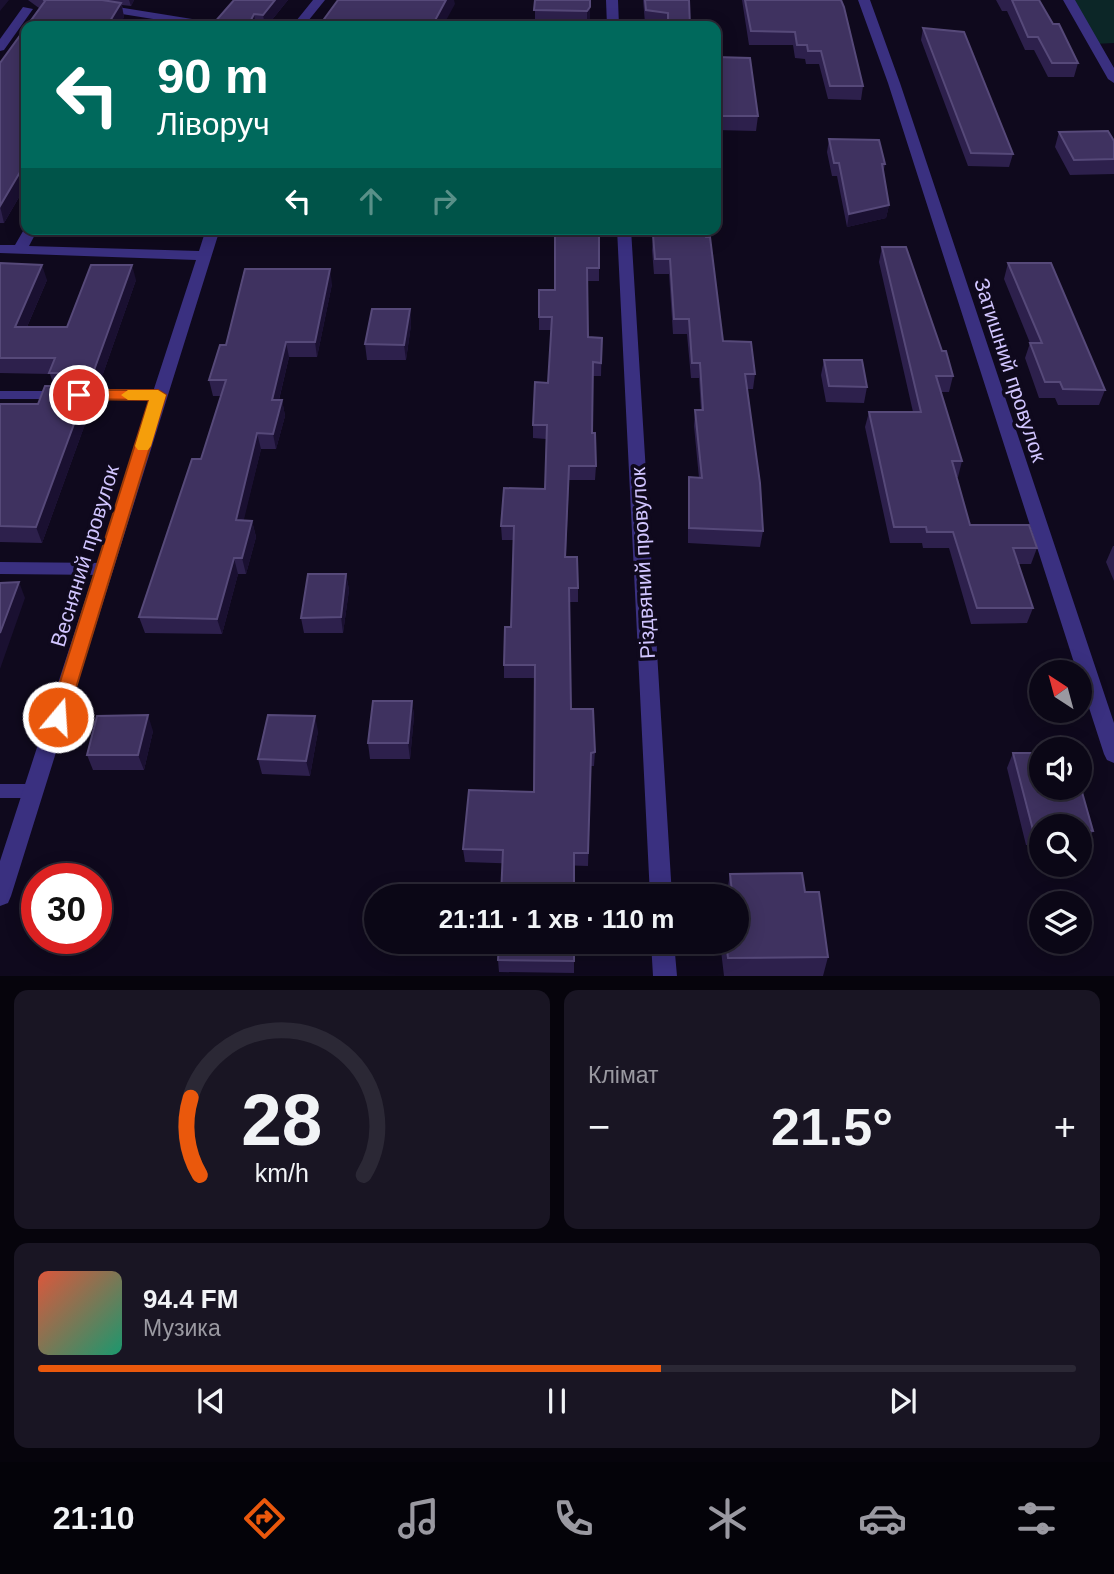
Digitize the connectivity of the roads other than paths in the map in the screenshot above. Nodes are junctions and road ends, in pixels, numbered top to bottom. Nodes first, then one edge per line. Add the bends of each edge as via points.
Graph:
1 (53, 0) edge
2 (319, 0) edge
3 (612, 0) edge
4 (864, 0) edge
5 (1069, 0) edge
6 (27, 9) dead end
7 (185, 21) edge
8 (302, 21) edge
9 (613, 21) edge
10 (0, 47) edge
11 (1114, 79) edge
12 (28, 235) edge
13 (211, 235) edge
14 (624, 235) edge
15 (0, 248) edge
16 (20, 249) junction
17 (204, 256) junction
18 (0, 395) edge
19 (158, 395) junction
20 (0, 568) edge
21 (106, 569) junction
22 (1114, 754) edge
23 (0, 791) edge
24 (34, 791) junction
25 (660, 884) edge
26 (0, 896) edge
27 (664, 954) edge
28 (665, 975) edge

1 - 7 street
2 - 8 street
3 - 9 street
4 - 22 street, Затишний провулок
5 - 11 street
6 - 10 street
12 - 16 street
13 - 17 street, Весняний провулок
14 - 25 street, Різдвяний провулок
15 - 16 street
16 - 17 street
17 - 19 street, Весняний провулок
18 - 19 lane
19 - 21 street, Весняний провулок
20 - 21 lane
21 - 24 street, Весняний провулок
23 - 24 lane
24 - 26 street, Весняний провулок
27 - 28 street

